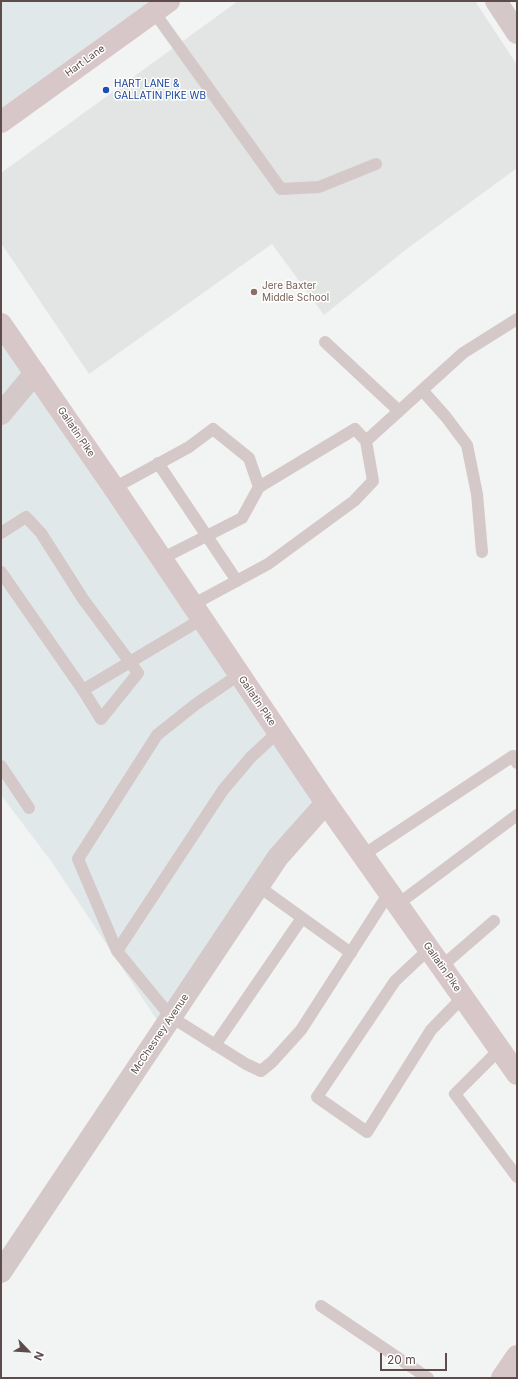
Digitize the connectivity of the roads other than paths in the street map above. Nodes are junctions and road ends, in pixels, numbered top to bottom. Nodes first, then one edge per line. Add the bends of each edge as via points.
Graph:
1 (496, 1) edge
2 (161, 6) edge
3 (517, 33) edge
4 (1, 122) edge
5 (376, 164) dead end
6 (517, 319) edge
7 (1, 324) edge
8 (325, 342) dead end
9 (35, 372) junction
10 (422, 390) junction
11 (399, 412) junction
12 (1, 414) edge
13 (366, 441) junction
14 (158, 463) junction
15 (259, 487) junction
16 (114, 488) junction
17 (1, 533) edge
18 (206, 536) junction
19 (482, 552) dead end
20 (161, 559) junction
21 (1, 572) edge
22 (237, 581) junction
23 (197, 612) junction
24 (131, 662) junction
25 (240, 674) junction
26 (82, 690) junction
27 (278, 732) junction
28 (517, 763) edge
29 (1, 766) edge
30 (326, 803) junction
31 (29, 808) dead end
32 (517, 815) edge
33 (363, 855) junction
34 (258, 886) junction
35 (394, 898) junction
36 (302, 918) junction
37 (494, 921) dead end
38 (429, 949) junction
39 (117, 951) junction
40 (351, 952) junction
41 (442, 966) junction
42 (463, 997) junction
43 (171, 1017) junction
44 (215, 1045) junction
45 (500, 1049) junction
46 (517, 1074) edge
47 (517, 1178) edge
48 (1, 1272) edge
49 (322, 1306) dead end
50 (517, 1356) edge
51 (428, 1378) edge
52 (502, 1378) edge

1 - 3 street
2 - 4 main road, Hart Lane
2 - 5 lane via 281,189 319,187
6 - 10 lane via 463,353
7 - 9 main road, Gallatin Pike
8 - 11 lane
9 - 12 street
9 - 16 main road, Gallatin Pike
10 - 11 lane
10 - 19 lane via 467,445 477,494
11 - 13 lane
13 - 15 lane via 355,429
13 - 22 lane via 373,481 333,518 268,564
14 - 15 lane via 188,447 213,429 249,458
14 - 16 lane
14 - 18 lane
15 - 18 lane via 242,518
16 - 20 main road, Gallatin Pike
17 - 24 lane via 26,517 41,533 83,599
18 - 20 lane
18 - 22 lane
20 - 23 main road, Gallatin Pike
21 - 26 lane
22 - 23 lane
23 - 24 lane
23 - 25 main road, Gallatin Pike
24 - 26 lane
24 - 26 lane via 138,673 102,719
25 - 27 main road, Gallatin Pike
25 - 39 lane via 157,735 78,859
27 - 30 main road, Gallatin Pike
27 - 39 lane via 251,757 223,790
28 - 33 lane via 513,756
29 - 31 lane
30 - 33 main road, Gallatin Pike
30 - 34 street, McChesney Avenue via 278,857
32 - 35 lane
33 - 35 main road, Gallatin Pike
34 - 36 lane
34 - 43 street, McChesney Avenue
35 - 38 main road, Gallatin Pike
35 - 40 lane
36 - 40 lane
36 - 44 lane
37 - 41 lane
38 - 41 main road, Gallatin Pike
38 - 42 lane via 394,981 317,1097 367,1132 430,1030
39 - 43 lane
40 - 44 lane via 301,1030 261,1071
41 - 42 main road, Gallatin Pike
42 - 45 main road, Gallatin Pike
43 - 44 lane
43 - 48 street, McChesney Avenue
45 - 46 main road, Gallatin Pike
45 - 47 lane via 456,1094
49 - 51 lane
50 - 52 main road

